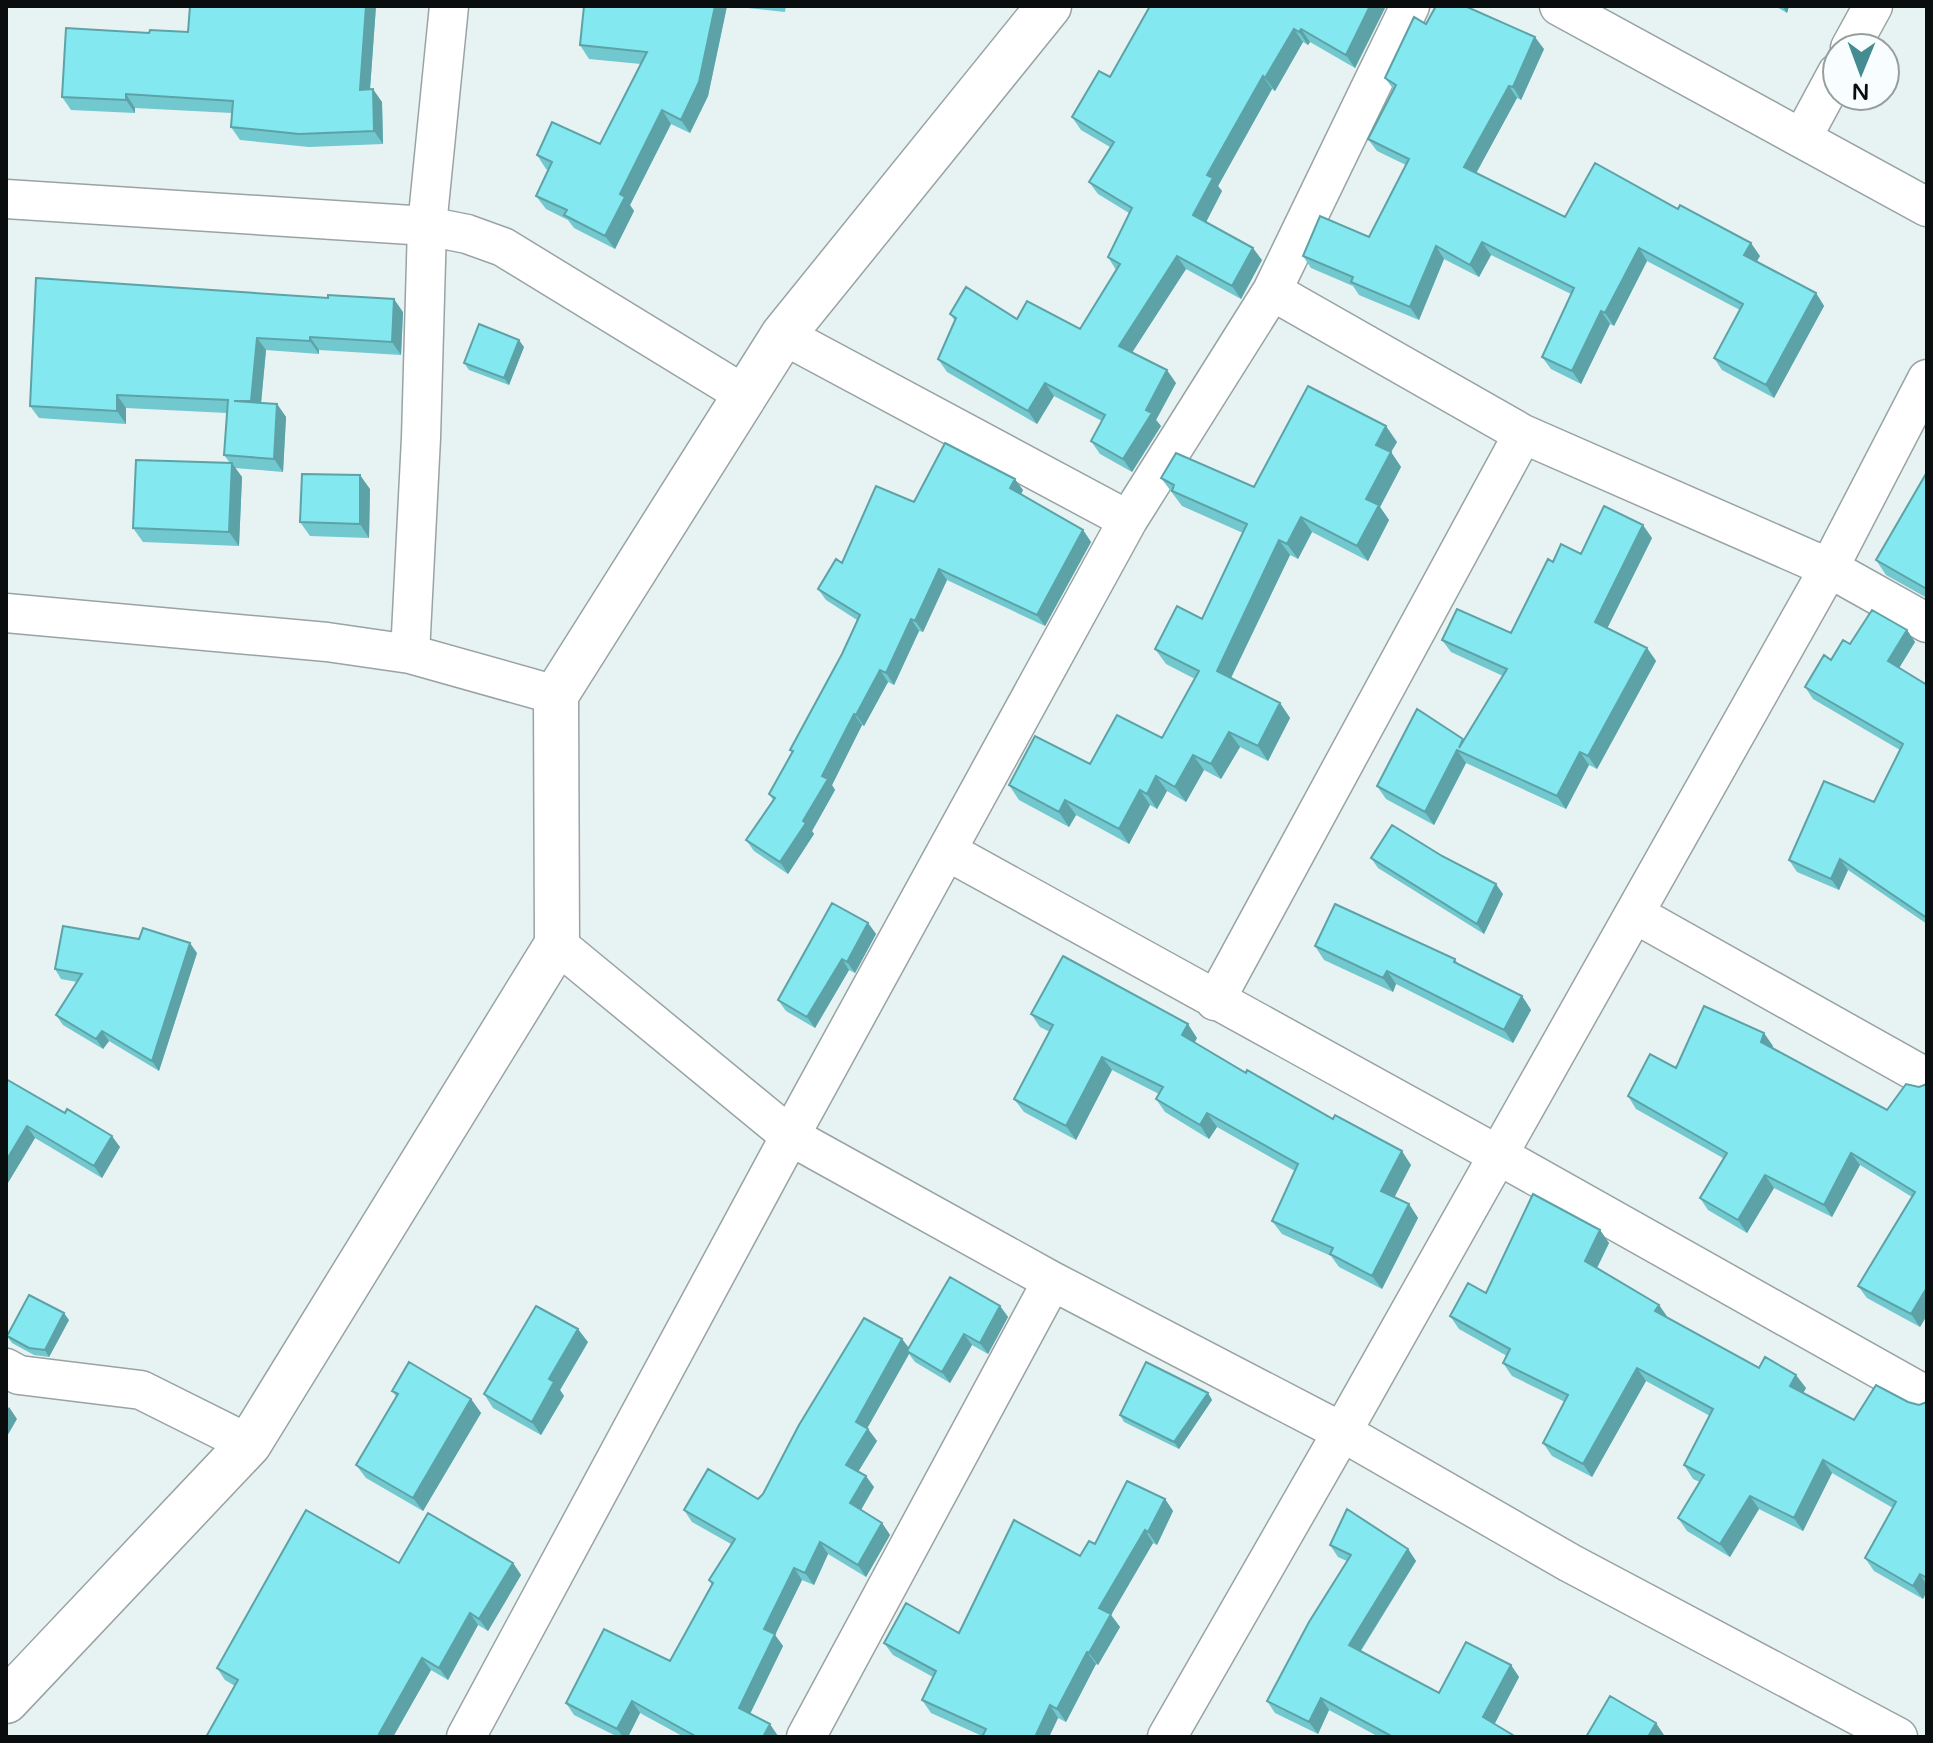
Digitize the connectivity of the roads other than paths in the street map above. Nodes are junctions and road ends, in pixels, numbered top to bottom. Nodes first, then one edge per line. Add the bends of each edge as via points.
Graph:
1 (449, 6) edge
2 (1049, 6) edge
3 (1410, 6) edge
4 (1559, 6) edge
5 (1873, 6) edge
6 (1859, 32) edge
7 (1821, 103) edge
8 (1802, 138) junction
9 (6, 199) edge
10 (1927, 207) edge
11 (427, 226) junction
12 (1272, 291) junction
13 (783, 335) junction
14 (1927, 379) edge
15 (745, 395) junction
16 (1523, 434) junction
17 (1128, 520) junction
18 (1829, 568) junction
19 (6, 613) edge
20 (1927, 623) edge
21 (410, 654) junction
22 (556, 695) junction
23 (947, 851) junction
24 (1635, 914) junction
25 (557, 944) junction
26 (1215, 1001) junction
27 (1927, 1078) edge
28 (790, 1136) junction
29 (1498, 1155) junction
30 (1052, 1281) junction
31 (6, 1368) edge
32 (1927, 1396) edge
33 (1342, 1432) junction
34 (249, 1444) junction
35 (6, 1701) edge
36 (469, 1736) edge
37 (806, 1737) edge
38 (1167, 1737) edge
39 (1898, 1737) edge

1 - 11 street
2 - 13 street
3 - 12 street
4 - 8 street
5 - 6 street
7 - 8 street
8 - 10 street
9 - 11 street
11 - 15 street via 503,247
11 - 21 street
12 - 16 street
12 - 17 street
13 - 15 street
13 - 17 street
14 - 18 street
15 - 22 street
16 - 18 street
16 - 26 street
17 - 23 street
18 - 20 street
18 - 24 street
19 - 21 street
21 - 22 street
22 - 25 street
23 - 26 street
23 - 28 street
24 - 27 street
24 - 29 street
25 - 28 street
25 - 34 street
26 - 29 street
28 - 30 street
28 - 36 street
29 - 32 street
29 - 33 street
30 - 33 street
30 - 37 street
31 - 34 street via 19,1375 141,1390
33 - 38 street
33 - 39 street via 1570,1563
34 - 35 street

